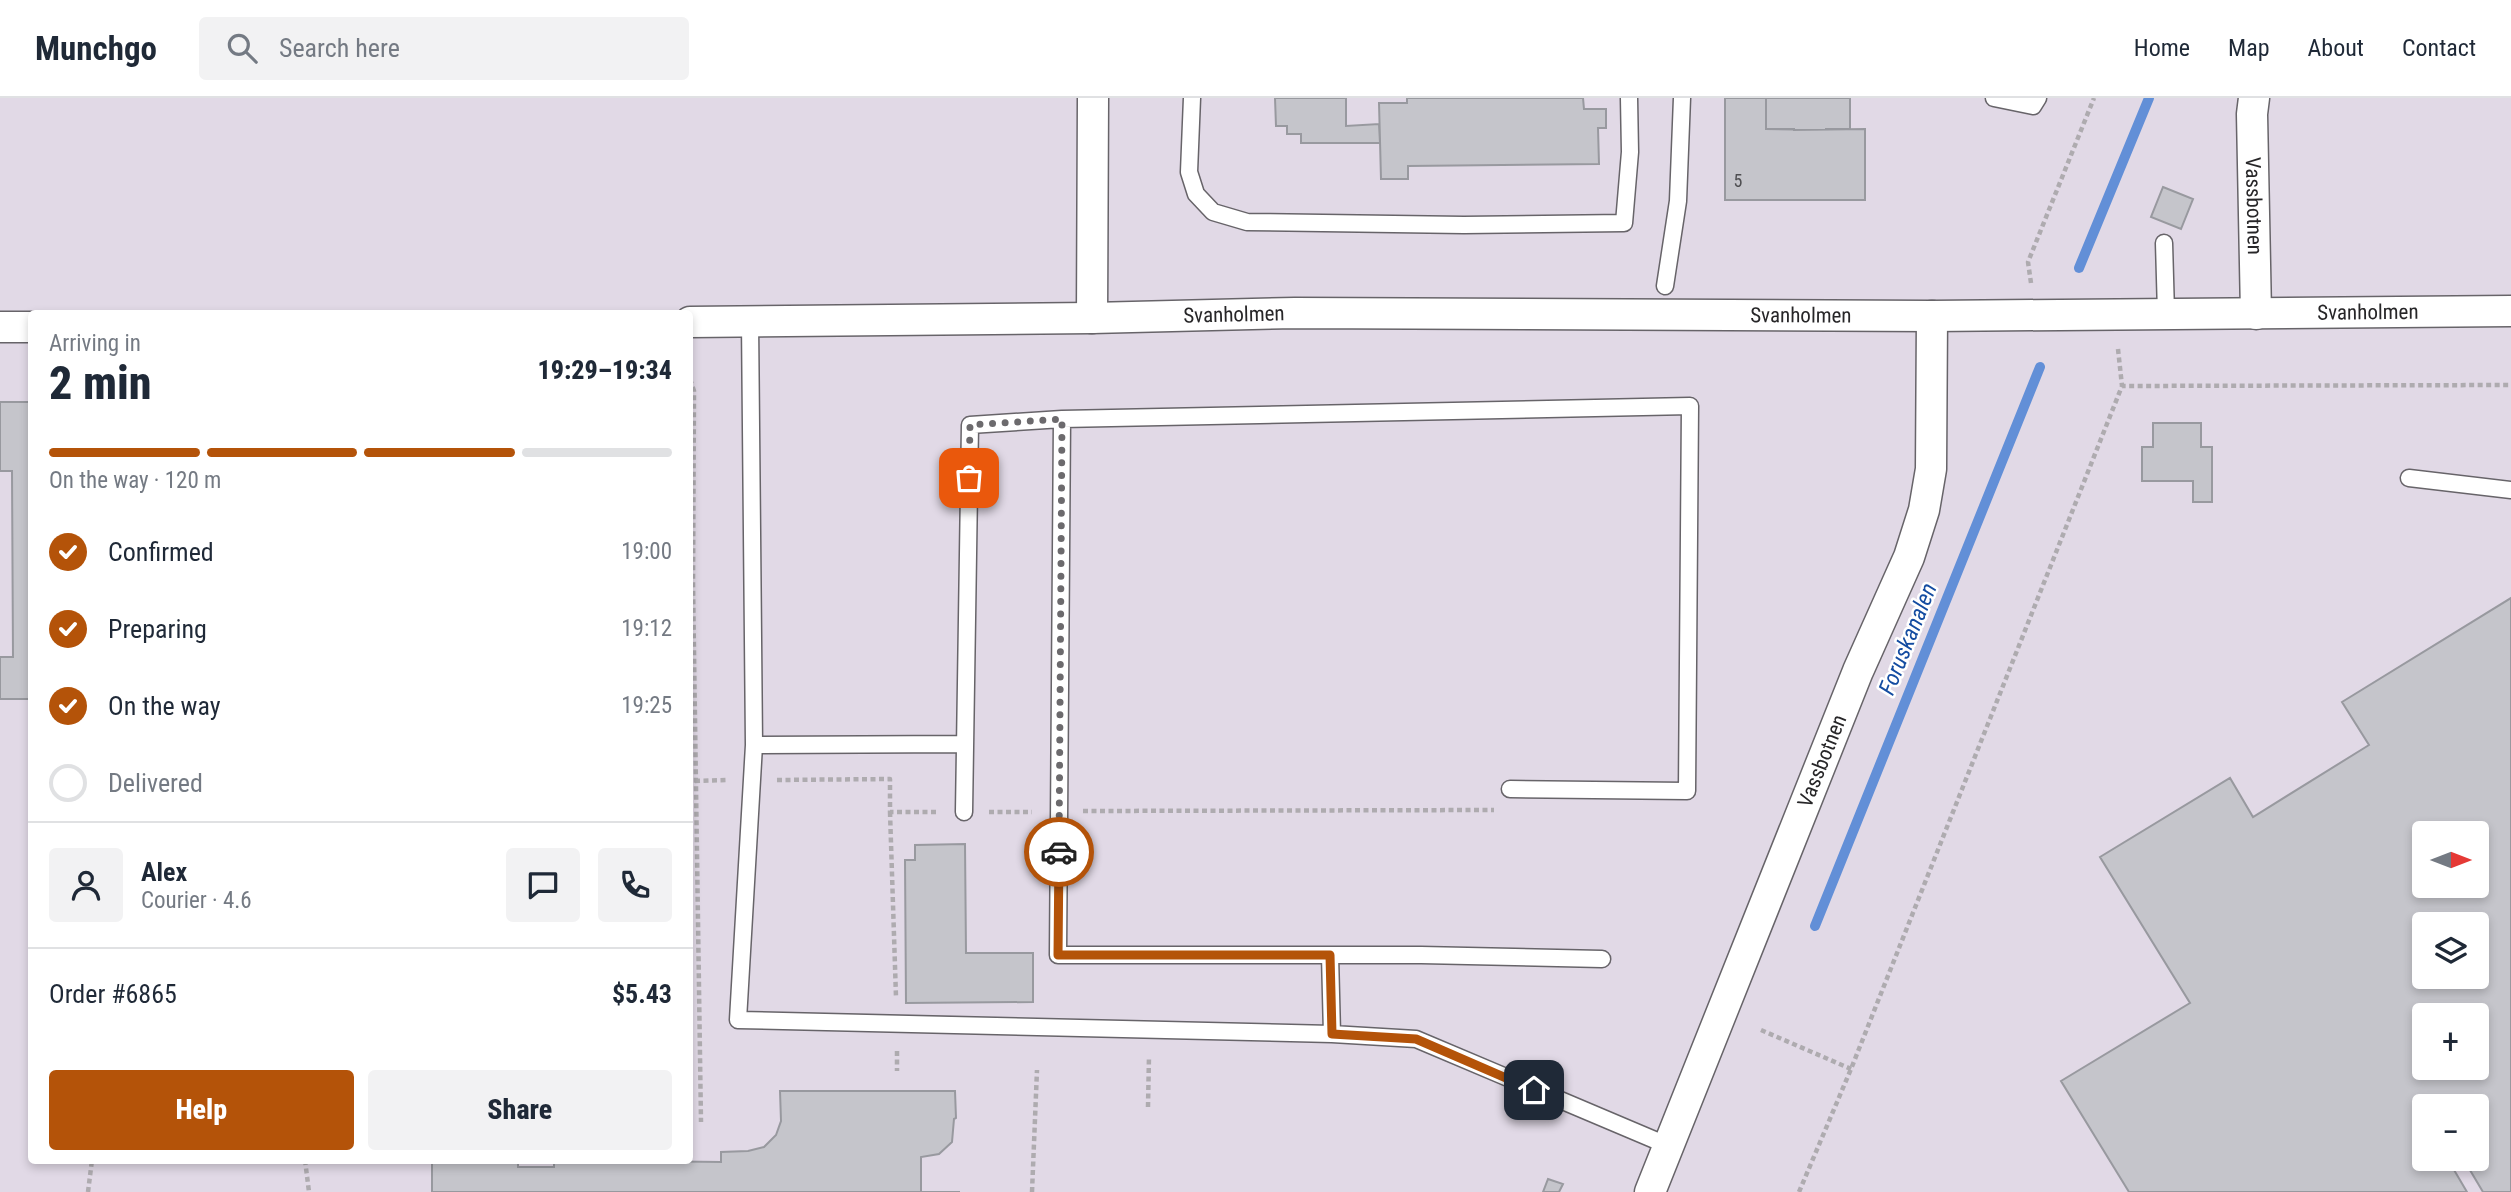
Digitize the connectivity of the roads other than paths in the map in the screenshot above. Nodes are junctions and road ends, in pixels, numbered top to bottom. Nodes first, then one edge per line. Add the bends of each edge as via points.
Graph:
1 (1093, 98) edge
2 (1192, 98) edge
3 (1629, 98) edge
4 (1682, 98) edge
5 (1994, 98) edge
6 (2038, 98) edge
7 (2254, 98) edge
8 (2164, 243) dead end
9 (1665, 286) dead end
10 (2511, 311) edge
11 (2166, 313) junction
12 (2256, 314) junction
13 (1932, 316) junction
14 (1092, 318) junction
15 (750, 321) junction
16 (693, 322) edge
17 (0, 327) edge
18 (28, 327) edge
19 (1062, 419) junction
20 (2409, 478) dead end
21 (2511, 490) edge
22 (964, 744) junction
23 (754, 746) junction
24 (1510, 789) dead end
25 (964, 812) road end
26 (1330, 955) junction
27 (1602, 959) dead end
28 (1332, 1034) junction
29 (1669, 1146) junction
30 (1650, 1192) edge

1 - 14 street
2 - 3 lane via 1189,172 1196,194 1213,212 1248,222 1450,225 1624,223
4 - 9 lane via 1678,201
5 - 6 lane via 2033,106
7 - 12 street, Vassbotnen
8 - 11 lane
10 - 12 street, Svanholmen
11 - 12 street, Svanholmen
11 - 13 street, Svanholmen
13 - 14 street, Svanholmen via 1296,313
13 - 29 street, Vassbotnen via 1931,469 1924,510
14 - 15 street, Svanholmen
15 - 16 street, Svanholmen
15 - 23 lane
17 - 18 street
19 - 22 lane via 970,425
19 - 24 lane via 1690,406 1687,791
19 - 26 lane via 1058,955
20 - 21 lane
22 - 23 lane
22 - 25 lane
23 - 28 lane via 738,1020
26 - 27 lane
26 - 28 lane
28 - 29 lane via 1416,1039
29 - 30 street, Vassbotnen

